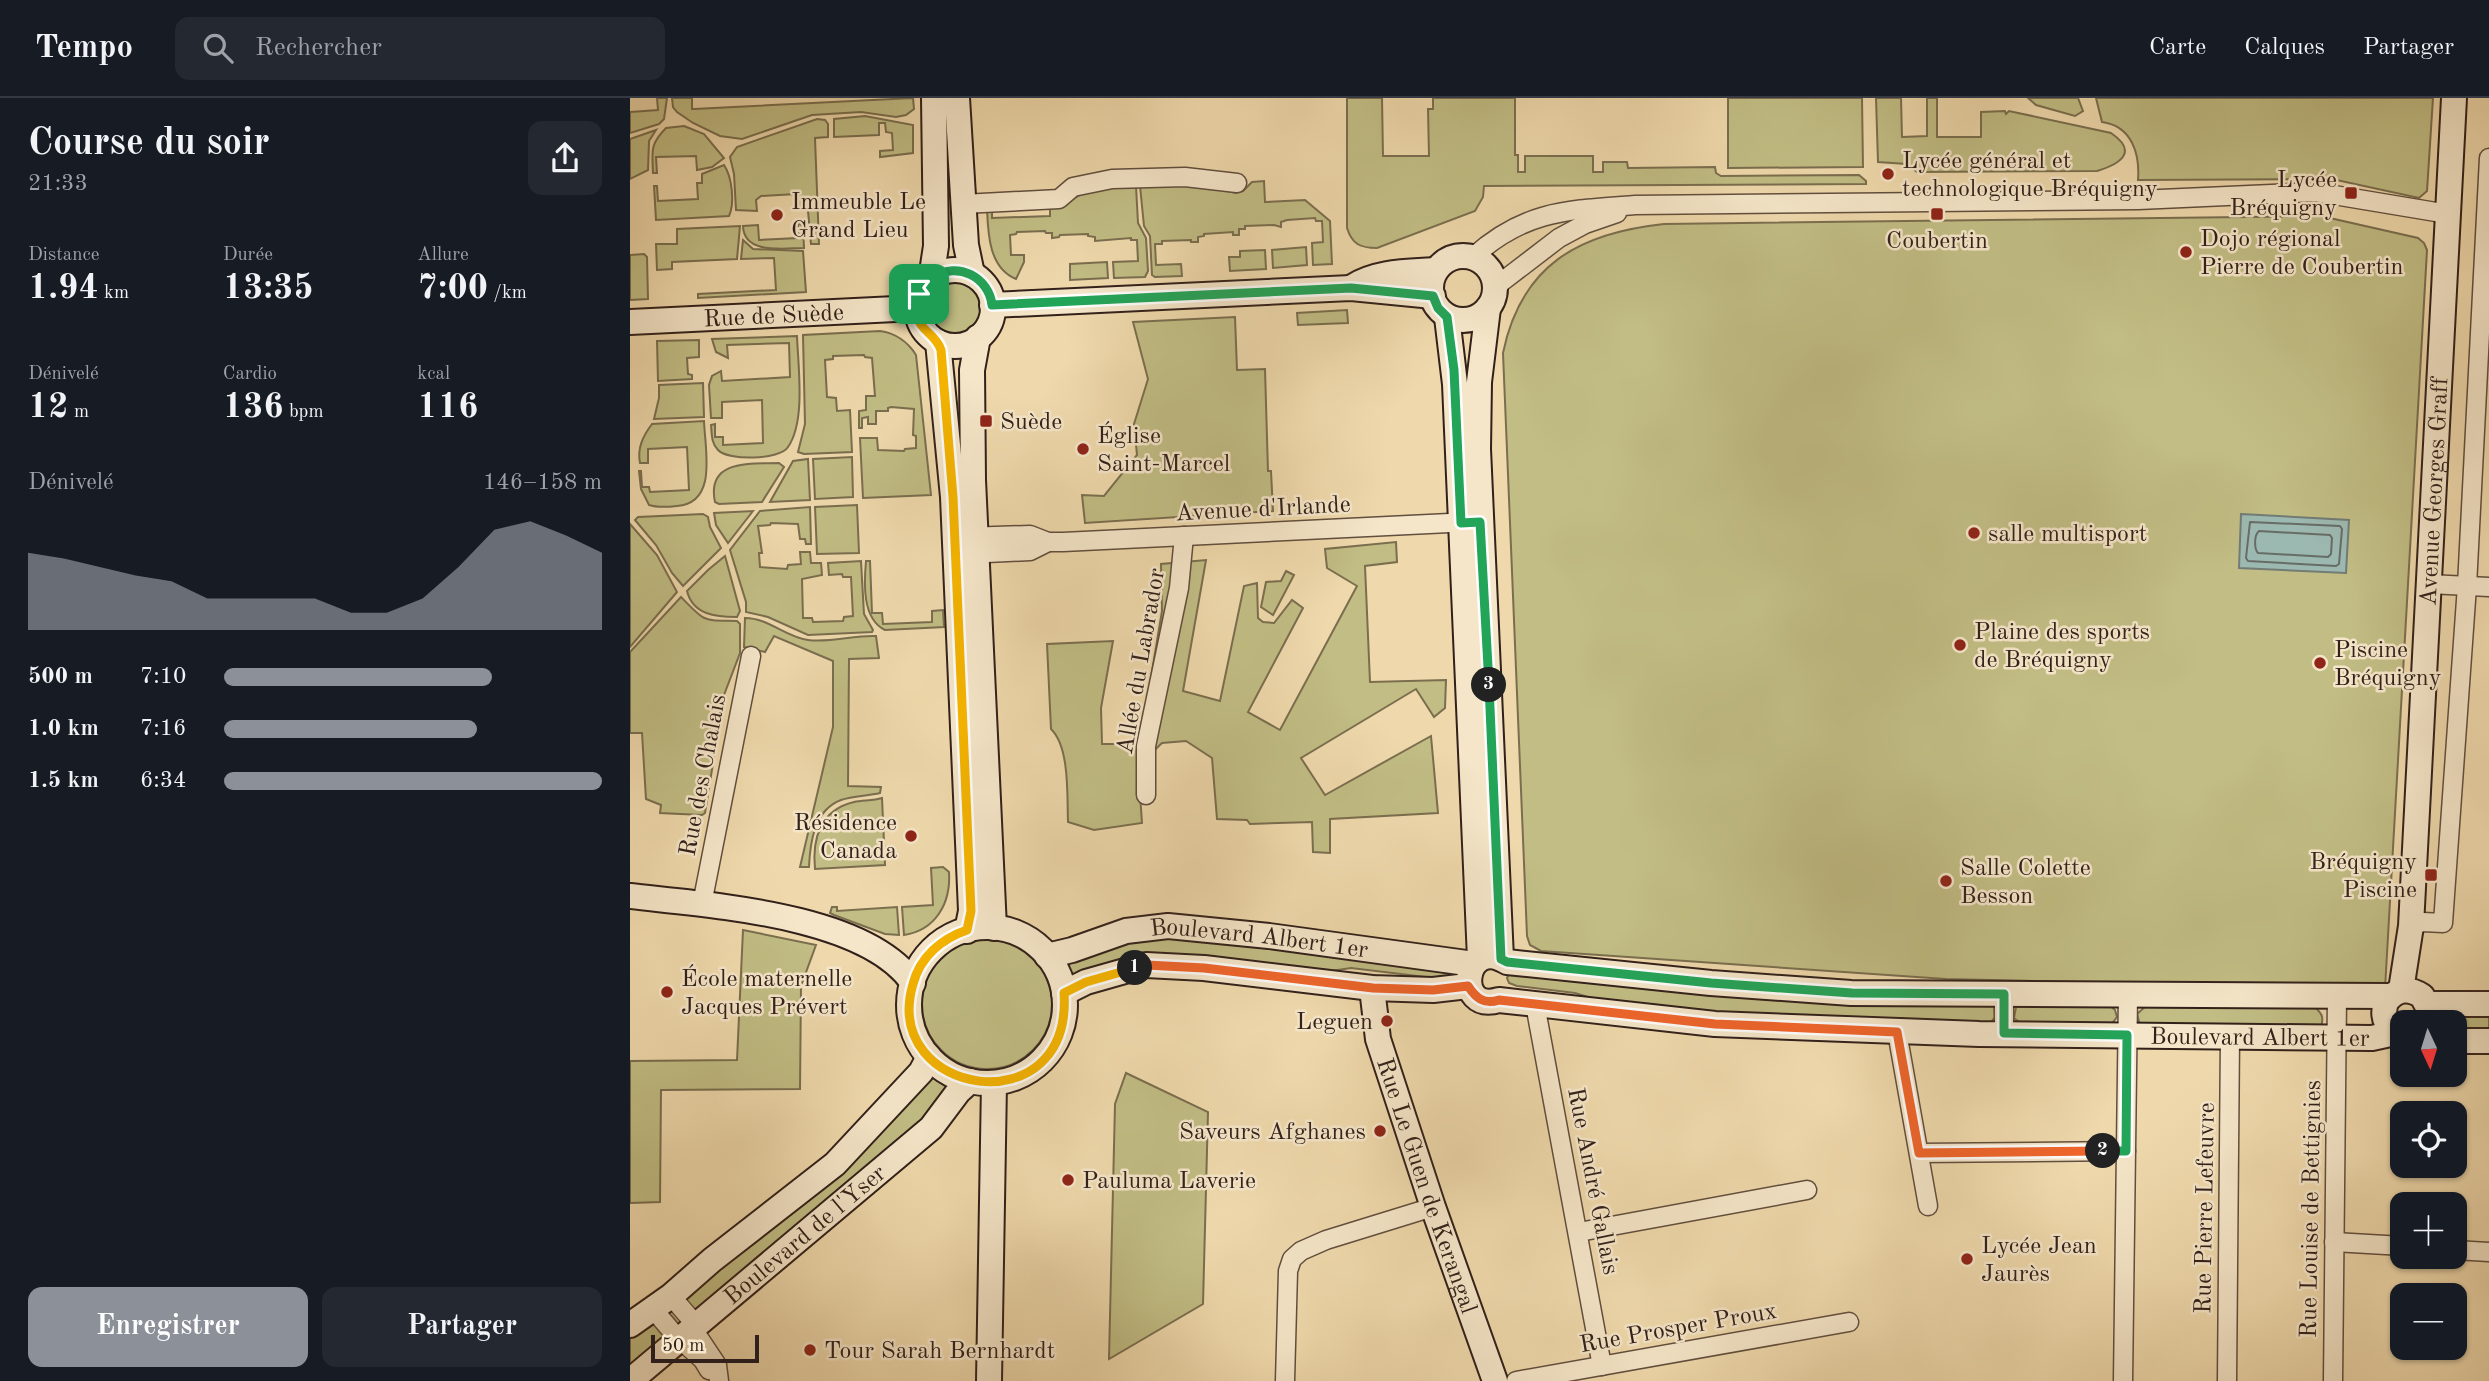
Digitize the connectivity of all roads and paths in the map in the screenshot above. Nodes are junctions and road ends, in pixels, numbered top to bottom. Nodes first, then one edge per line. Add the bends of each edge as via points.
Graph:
1 (934, 98) edge
2 (957, 98) edge
3 (2454, 98) edge
4 (2489, 158) edge
5 (1237, 183) dead end
6 (963, 204) junction
7 (1635, 205) junction
8 (2448, 214) junction
9 (1473, 257) junction
10 (1436, 270) junction
11 (972, 274) junction
12 (931, 279) junction
13 (1351, 288) junction
14 (1433, 296) junction
15 (1492, 298) junction
16 (992, 305) junction
17 (916, 308) junction
18 (1447, 317) junction
19 (630, 322) edge
20 (978, 337) junction
21 (938, 342) junction
22 (1471, 522) junction
23 (1184, 536) junction
24 (965, 545) junction
25 (2429, 584) junction
26 (2466, 586) junction
27 (2489, 587) edge
28 (751, 656) dead end
29 (1146, 795) dead end
30 (630, 897) edge
31 (702, 904) junction
32 (2411, 926) junction
33 (994, 928) junction
34 (967, 930) junction
35 (876, 950) junction
36 (929, 954) junction
37 (1047, 956) junction
38 (1486, 966) junction
39 (913, 983) junction
40 (1373, 988) junction
41 (1064, 993) junction
42 (2004, 994) junction
43 (2127, 995) junction
44 (2337, 996) junction
45 (1499, 1000) junction
46 (2412, 1001) edge
47 (2489, 1004) edge
48 (1538, 1006) junction
49 (2390, 1026) edge
50 (1897, 1032) junction
51 (2004, 1033) junction
52 (2127, 1035) junction
53 (2390, 1035) edge
54 (2231, 1036) junction
55 (2337, 1038) junction
56 (2468, 1041) edge
57 (2489, 1041) edge
58 (929, 1057) junction
59 (982, 1082) junction
60 (2126, 1151) junction
61 (1919, 1153) junction
62 (1807, 1191) dead end
63 (1928, 1206) dead end
64 (1433, 1207) junction
65 (1579, 1232) junction
66 (2334, 1242) junction
67 (2390, 1246) edge
68 (2467, 1251) edge
69 (2489, 1252) edge
70 (662, 1302) junction
71 (1849, 1322) dead end
72 (630, 1325) edge
73 (688, 1332) junction
74 (1602, 1366) junction
75 (630, 1381) edge
76 (712, 1381) edge
77 (719, 1381) edge
78 (989, 1381) edge
79 (1285, 1381) edge
80 (1495, 1381) edge
81 (1516, 1381) edge
82 (2123, 1381) edge
83 (2227, 1381) edge
84 (2333, 1381) edge

1 - 12 main road via 936,246
2 - 6 main road
3 - 8 main road, Avenue Georges Graff
4 - 26 street
5 - 6 street via 1185,177 1112,179 1073,187 1059,199
6 - 11 main road
7 - 8 street via 2125,200 2316,192
7 - 9 street via 1533,219 1503,233
7 - 15 street via 1559,238
8 - 25 main road, Avenue Georges Graff
9 - 10 main road via 1446,260
9 - 15 main road via 1493,276
10 - 13 main road via 1381,275
10 - 14 main road
11 - 12 main road via 959,270
11 - 16 main road via 989,292
12 - 17 main road via 919,294
13 - 14 main road
13 - 16 main road
14 - 18 main road
15 - 18 main road via 1478,317 1462,321
15 - 22 main road via 1478,391
16 - 20 main road via 990,320
17 - 19 main road, Rue de Suède
17 - 21 main road via 923,329
18 - 22 main road
20 - 21 main road via 960,345
20 - 24 main road via 972,370
21 - 24 main road via 952,476
22 - 23 street, Avenue d'Irlande
22 - 38 main road
23 - 24 street, Avenue d'Irlande via 1048,542 1030,551
23 - 29 street, Allée du Labrador via 1179,588 1146,746
24 - 33 main road
24 - 34 main road via 971,911
25 - 26 street
25 - 32 main road, Avenue Georges Graff
26 - 27 street
26 - 32 street via 2443,923
28 - 31 street, Rue des Chalais
30 - 31 main road
31 - 35 main road via 806,922
32 - 46 main road, Avenue Georges Graff
33 - 34 main road
33 - 37 main road via 1023,936
34 - 36 main road via 946,939
35 - 36 main road
35 - 39 main road
36 - 39 main road
37 - 38 main road, Boulevard Albert 1er via 1126,931 1181,926
37 - 41 main road
38 - 40 main road, Boulevard Albert 1er via 1433,990
38 - 42 main road, Boulevard Albert 1er via 1852,993
38 - 45 main road, Boulevard Albert 1er via 1476,997
38 - 45 main road via 1513,978 1509,991
39 - 58 main road via 913,1028
40 - 41 main road, Boulevard Albert 1er via 1146,965
40 - 64 main road, Rue Le Guen de Kerangal via 1378,1039
41 - 59 main road via 1064,1022 1044,1059 1021,1075
42 - 43 main road, Boulevard Albert 1er
42 - 51 street
43 - 44 main road, Boulevard Albert 1er
43 - 52 street
44 - 46 main road, Boulevard Albert 1er
44 - 55 street, Rue Louise de Bettignies
45 - 48 main road, Boulevard Albert 1er
46 - 47 main road, Boulevard Albert 1er
46 - 49 main road, Avenue Georges Graff via 2384,1009 2384,1020
48 - 50 main road, Boulevard Albert 1er via 1715,1024
48 - 65 street, Rue André Gallais
50 - 51 main road, Boulevard Albert 1er
50 - 61 street
51 - 52 main road, Boulevard Albert 1er
52 - 54 main road, Boulevard Albert 1er
52 - 60 street
53 - 55 main road, Boulevard Albert 1er
54 - 55 main road, Boulevard Albert 1er
54 - 83 street, Rue Pierre Lefeuvre
55 - 66 street, Rue Louise de Bettignies
56 - 57 main road
58 - 59 main road via 941,1068
58 - 70 main road, Boulevard de l'Yser via 921,1072 835,1164
59 - 73 main road, Boulevard de l'Yser via 958,1092 931,1128
59 - 78 main road
60 - 61 street
60 - 82 street
61 - 63 street
62 - 65 street
64 - 79 street via 1326,1240 1292,1259
64 - 80 main road, Rue Le Guen de Kerangal
65 - 74 street, Rue André Gallais
66 - 67 street
66 - 84 street, Rue Louise de Bettignies
68 - 69 street
70 - 72 main road, Boulevard de l'Yser
70 - 73 street via 675,1335
71 - 74 street, Rue Prosper Proux
73 - 75 main road, Boulevard de l'Yser
73 - 76 street
73 - 77 street via 698,1335 717,1366
74 - 81 street, Rue Prosper Proux

